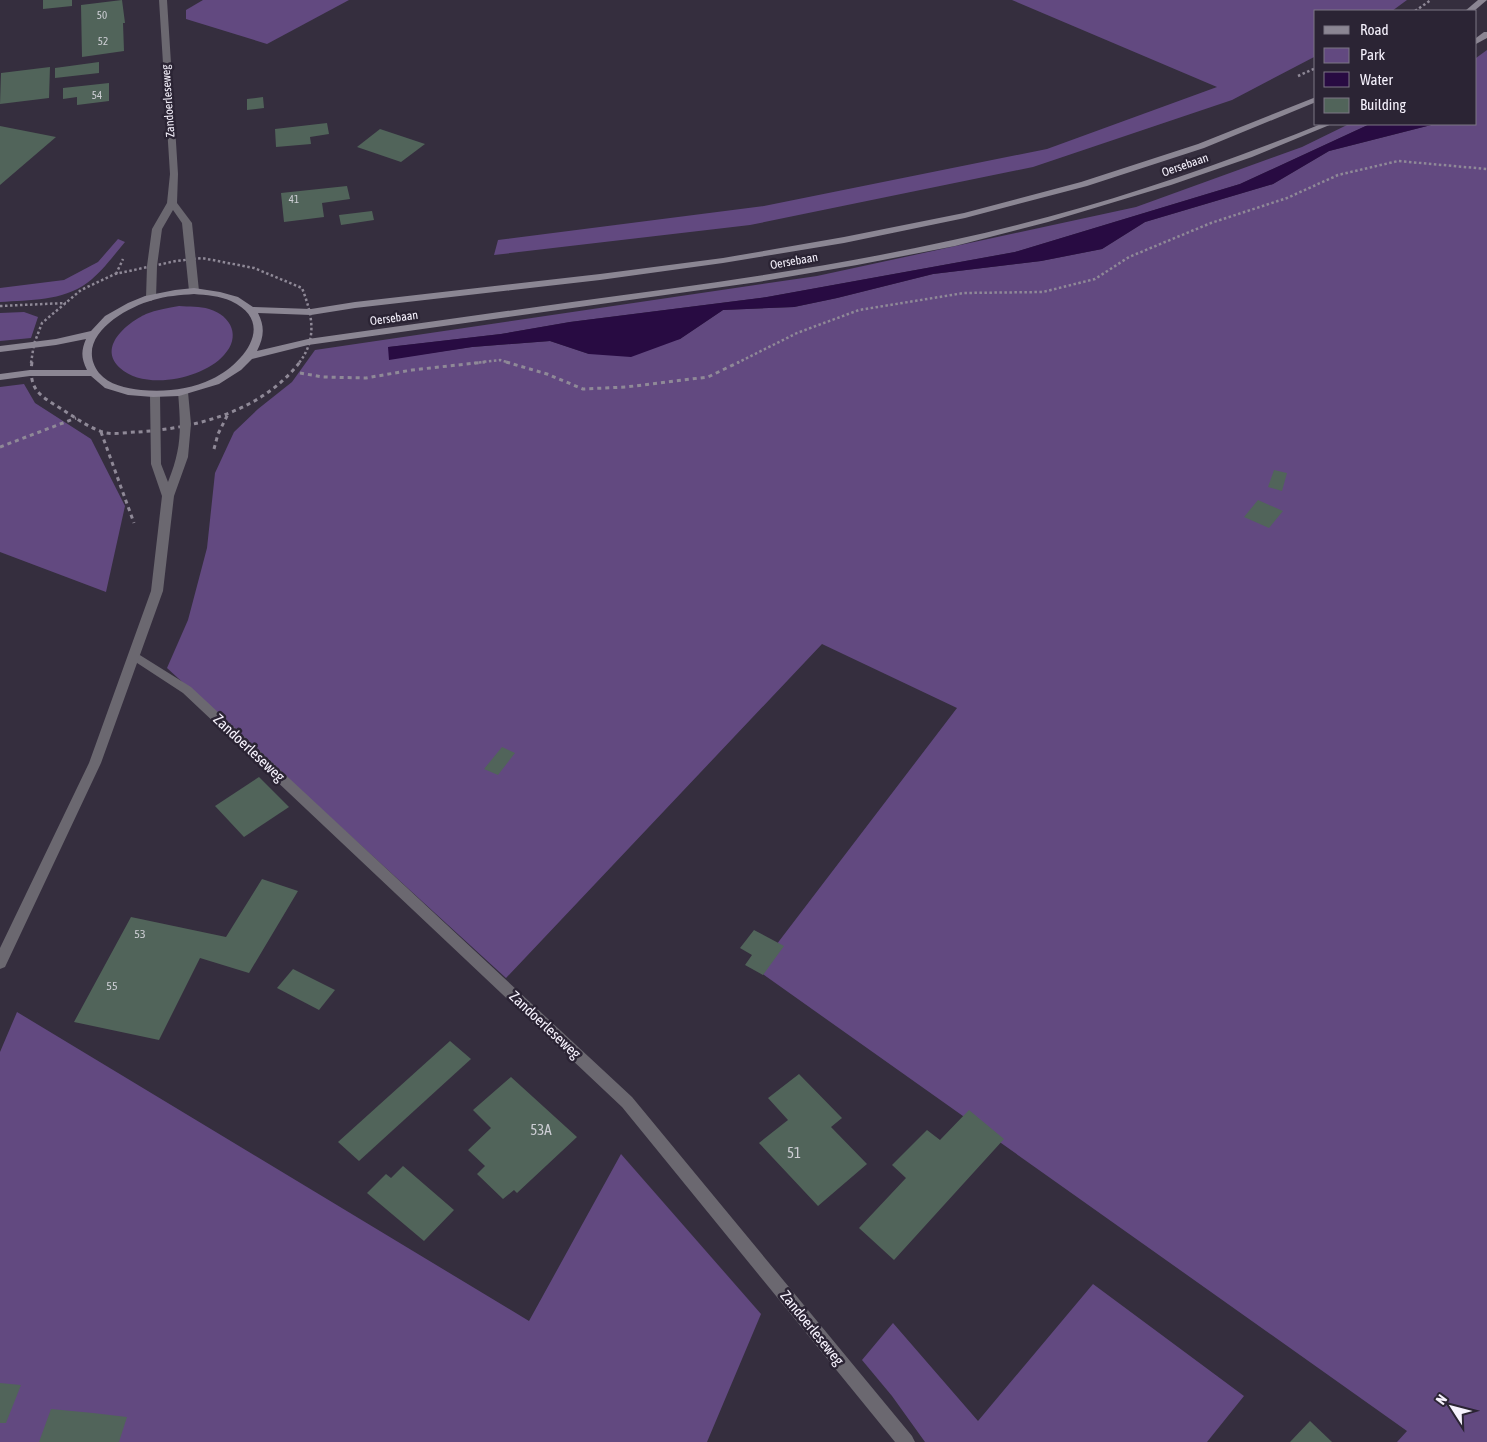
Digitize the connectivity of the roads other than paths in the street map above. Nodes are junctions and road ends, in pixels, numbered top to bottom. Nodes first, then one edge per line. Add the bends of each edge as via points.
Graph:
1 (163, 0) edge
2 (1484, 0) edge
3 (1469, 10) edge
4 (1314, 100) edge
5 (1326, 125) edge
6 (172, 203) junction
7 (194, 291) junction
8 (151, 298) junction
9 (250, 310) junction
10 (92, 334) junction
11 (0, 349) edge
12 (250, 356) junction
13 (93, 373) junction
14 (0, 377) edge
15 (183, 392) junction
16 (155, 395) junction
17 (168, 496) junction
18 (135, 656) junction
19 (0, 963) edge
20 (906, 1442) edge

1 - 6 street, Zandoerleseweg via 174,174
2 - 3 main road
4 - 9 main road, Oersebaan via 1216,141 1121,173 986,211 837,244 656,271 311,312
5 - 12 main road, Oersebaan via 1236,161 1149,190 950,243 781,276 308,342
6 - 7 street via 187,223
6 - 8 street, Zandoerleseweg via 157,229
7 - 8 main road
7 - 9 main road via 217,293
8 - 10 main road via 120,310
9 - 12 main road via 259,324 259,340
10 - 11 main road
10 - 13 main road via 87,357
12 - 15 main road via 222,378
13 - 14 main road via 30,373
13 - 16 main road via 108,385
15 - 16 main road
15 - 17 street via 186,424 183,458
16 - 17 street via 156,464
17 - 18 street via 157,590
18 - 19 street via 95,763
18 - 20 street, Zandoerleseweg via 187,690 627,1102

